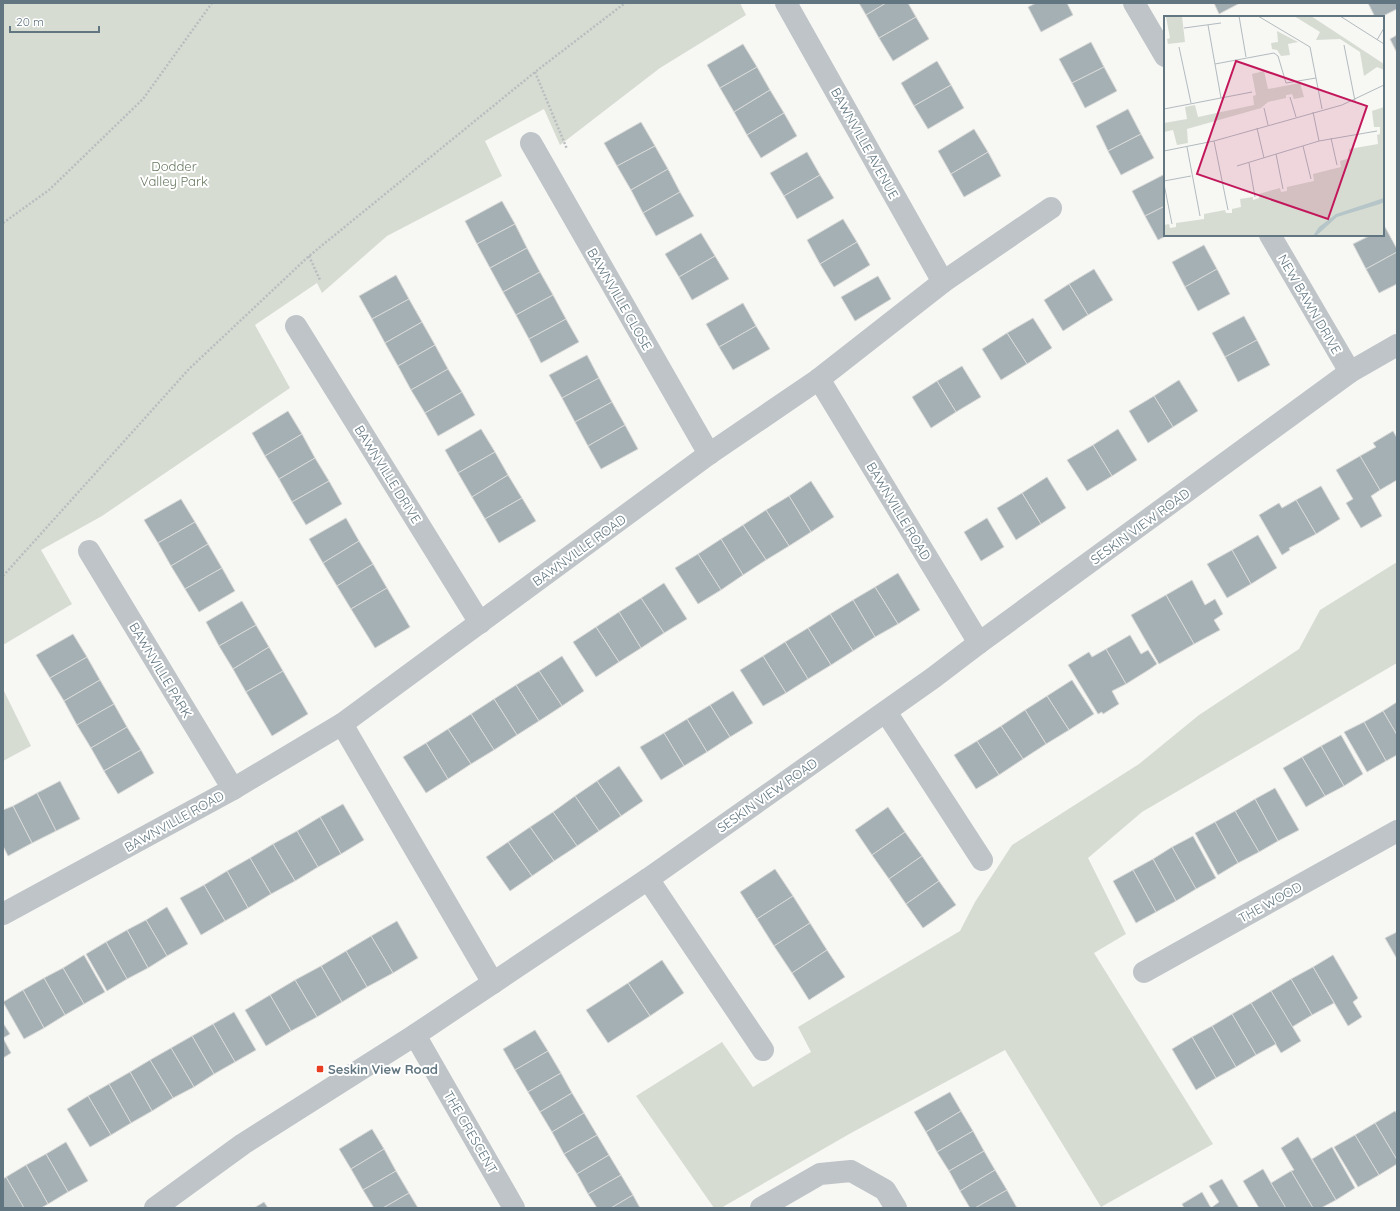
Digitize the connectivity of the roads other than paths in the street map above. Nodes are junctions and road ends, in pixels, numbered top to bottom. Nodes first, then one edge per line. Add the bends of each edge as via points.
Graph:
1 (786, 3) edge
2 (1134, 3) edge
3 (1164, 54) edge
4 (531, 143) dead end
5 (1051, 208) dead end
6 (1271, 236) edge
7 (944, 282) junction
8 (296, 326) dead end
9 (1397, 345) edge
10 (1350, 372) junction
11 (819, 379) junction
12 (709, 454) junction
13 (89, 551) dead end
14 (480, 623) junction
15 (978, 643) junction
16 (886, 712) junction
17 (342, 724) junction
18 (233, 789) junction
19 (1397, 831) edge
20 (982, 860) dead end
21 (648, 879) junction
22 (3, 914) edge
23 (1144, 972) dead end
24 (493, 982) junction
25 (415, 1035) junction
26 (763, 1050) dead end
27 (155, 1208) edge
28 (514, 1208) edge
29 (761, 1208) edge
30 (896, 1208) edge

1 - 7 street, BAWNVILLE AVENUE
2 - 3 street
4 - 12 street, BAWNVILLE CLOSE
5 - 7 street, BAWNVILLE ROAD
6 - 10 street, NEW BAWN DRIVE
7 - 11 street, BAWNVILLE ROAD
8 - 14 street, BAWNVILLE DRIVE
9 - 10 street, SESKIN VIEW ROAD
10 - 15 street, SESKIN VIEW ROAD
11 - 12 street, BAWNVILLE ROAD
11 - 15 street, BAWNVILLE ROAD
12 - 14 street, BAWNVILLE ROAD
13 - 18 street, BAWNVILLE PARK
14 - 17 street, BAWNVILLE ROAD
15 - 16 street, SESKIN VIEW ROAD
16 - 20 street
16 - 21 street, SESKIN VIEW ROAD
17 - 18 street, BAWNVILLE ROAD
17 - 24 street
18 - 22 street, BAWNVILLE ROAD
19 - 23 street, THE WOOD
21 - 24 street, SESKIN VIEW ROAD
21 - 26 street
24 - 25 street, SESKIN VIEW ROAD
25 - 27 street, SESKIN VIEW ROAD via 243,1144
25 - 28 street, THE CRESCENT
29 - 30 street via 820,1174 851,1171 885,1190

